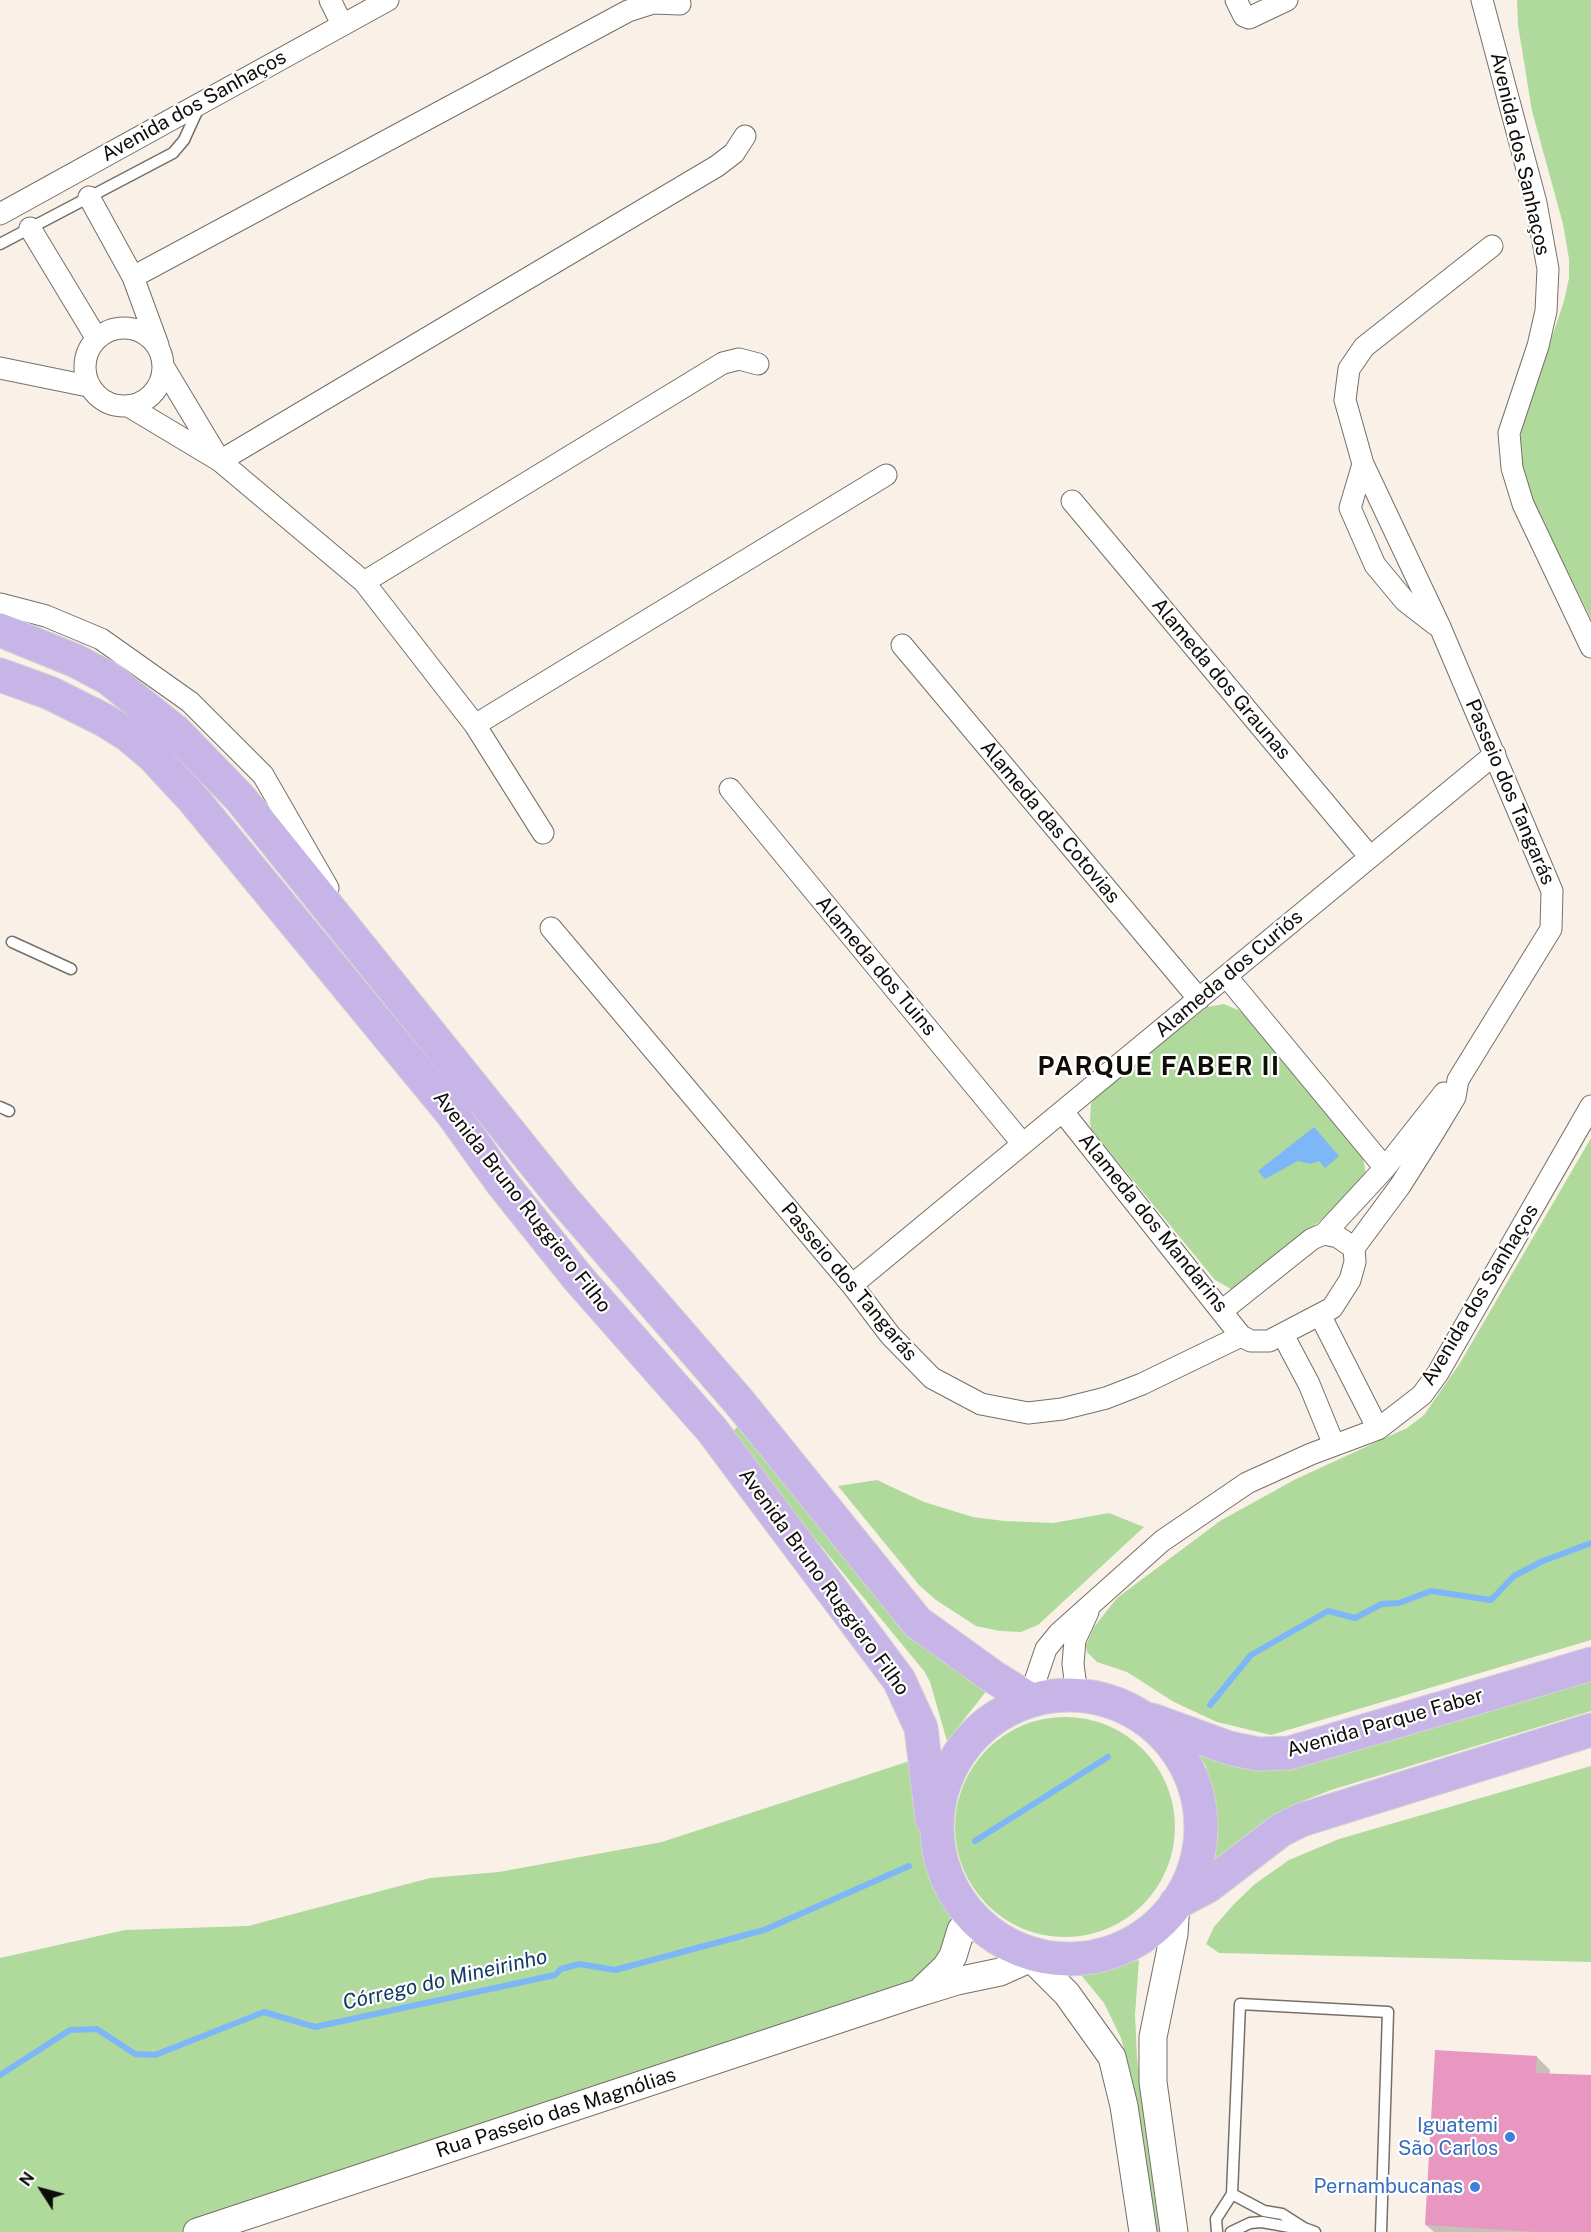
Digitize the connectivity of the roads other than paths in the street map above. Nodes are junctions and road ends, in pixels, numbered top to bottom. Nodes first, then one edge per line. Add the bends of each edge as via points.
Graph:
1 (330, 0) edge
2 (388, 0) edge
3 (1236, 0) edge
4 (1287, 0) edge
5 (1482, 0) edge
6 (680, 4) dead end
7 (342, 24) junction
8 (202, 102) junction
9 (745, 136) dead end
10 (88, 198) junction
11 (0, 214) edge
12 (30, 228) junction
13 (0, 244) edge
14 (1492, 246) dead end
15 (133, 277) junction
16 (97, 339) junction
17 (161, 355) junction
18 (758, 364) dead end
19 (0, 368) edge
20 (88, 386) junction
21 (130, 407) junction
22 (220, 461) junction
23 (1363, 464) junction
24 (886, 475) dead end
25 (1072, 501) dead end
26 (364, 582) junction
27 (0, 604) edge
28 (1440, 627) junction
29 (0, 630) edge
30 (902, 645) dead end
31 (1591, 646) edge
32 (0, 675) edge
33 (475, 725) junction
34 (1495, 754) junction
35 (730, 789) dead end
36 (543, 833) dead end
37 (1370, 858) junction
38 (551, 928) dead end
39 (12, 942) dead end
40 (362, 946) junction
41 (72, 969) dead end
42 (1227, 977) junction
43 (1199, 999) junction
44 (1458, 1080) junction
45 (1591, 1106) edge
46 (1063, 1112) junction
47 (1022, 1143) junction
48 (1385, 1168) junction
49 (1324, 1234) junction
50 (1354, 1248) junction
51 (852, 1285) junction
52 (1223, 1310) junction
53 (1320, 1314) junction
54 (1283, 1335) junction
55 (1241, 1336) junction
56 (740, 1403) junction
57 (1378, 1429) junction
58 (712, 1430) junction
59 (1334, 1445) junction
60 (1094, 1601) junction
61 (1591, 1664) edge
62 (1077, 1695) junction
63 (1029, 1699) junction
64 (1145, 1718) junction
65 (1591, 1730) edge
66 (932, 1819) junction
67 (1176, 1903) junction
68 (981, 1926) junction
69 (1031, 1958) junction
70 (915, 1994) junction
71 (1232, 2194) junction
72 (197, 2232) edge
73 (1143, 2232) edge
74 (1174, 2232) edge
75 (1217, 2232) edge
76 (1231, 2232) edge
77 (1315, 2232) edge
78 (1381, 2232) edge

1 - 7 street
2 - 7 street, Avenida dos Sanhaços
3 - 4 street via 1249,18
5 - 31 street, Avenida dos Sanhaços via 1536,203 1548,269 1547,300 1538,346 1509,433 1512,468 1523,504
6 - 15 street via 653,3 628,11
7 - 8 street, Avenida dos Sanhaços
8 - 10 lane via 173,153
8 - 11 street, Avenida dos Sanhaços
9 - 22 street via 734,153 717,166
10 - 12 lane
10 - 15 street
12 - 13 lane
12 - 16 street
14 - 23 street, Passeio dos Tangarás via 1364,346 1355,358 1346,380 1345,399
15 - 17 street
16 - 17 street via 114,330 133,329 145,334
16 - 20 street via 86,361
17 - 21 street via 157,387 150,396
17 - 22 street
18 - 26 street via 738,359 723,363
19 - 20 street
20 - 21 street via 106,402
21 - 22 street
22 - 26 street
23 - 28 street, Passeio dos Tangarás
23 - 28 street, Passeio dos Tangarás via 1350,508 1375,565 1406,601
24 - 33 street
25 - 37 street, Alameda dos Graunas
26 - 33 street
27 - 40 street, Avenida Bruno Ruggiero Filho via 46,616 101,639 190,702 263,775
28 - 34 street, Passeio dos Tangarás
29 - 40 main road, Avenida Bruno Ruggiero Filho via 108,678 175,731 240,798
30 - 43 street, Alameda das Cotovias
32 - 58 main road, Avenida Bruno Ruggiero Filho via 50,693 104,720 154,757 451,1112 578,1278
33 - 36 street
34 - 37 street, Alameda dos Curiós
34 - 44 street, Passeio dos Tangarás via 1552,891 1554,909 1551,929
35 - 47 street, Alameda dos Tuins
37 - 42 street, Alameda dos Curiós
38 - 51 street, Passeio dos Tangarás
39 - 41 lane
40 - 56 main road, Avenida Bruno Ruggiero Filho via 564,1200
42 - 43 street, Alameda dos Curiós
42 - 48 street
43 - 46 street, Alameda dos Curiós
44 - 48 street, Passeio dos Tangarás
44 - 50 street, Passeio dos Tangarás via 1455,1097 1434,1132
45 - 57 street, Avenida dos Sanhaços via 1437,1373 1408,1407
46 - 47 street, Alameda dos Curiós
46 - 52 street, Alameda dos Mandarins
47 - 51 street, Alameda dos Curiós
48 - 49 street, Passeio dos Tangarás
49 - 50 street via 1338,1237
49 - 52 street, Passeio dos Tangarás via 1312,1239
50 - 53 street via 1350,1280 1332,1308
51 - 55 street, Passeio dos Tangarás via 890,1335 932,1378 981,1404 1028,1413 1106,1398
52 - 55 street, Alameda dos Mandarins
53 - 54 street
53 - 57 street
54 - 55 street via 1269,1341 1251,1341
54 - 59 street
56 - 58 main road
56 - 63 main road, Avenida Bruno Ruggiero Filho via 917,1622
57 - 59 street, Avenida dos Sanhaços
58 - 66 main road, Avenida Bruno Ruggiero Filho via 886,1659 907,1694 921,1728
59 - 60 street, Avenida dos Sanhaços via 1246,1483 1162,1541
60 - 62 street, Avenida dos Sanhaços via 1075,1640
60 - 63 street, Avenida dos Sanhaços via 1046,1649
61 - 64 main road, Avenida Parque Faber via 1288,1753 1258,1754 1229,1748
62 - 63 main road
62 - 64 main road via 1113,1701
63 - 66 main road via 983,1726 961,1750
64 - 67 main road via 1178,1751 1199,1804 1201,1839 1196,1862
65 - 67 main road via 1301,1820 1281,1830 1208,1886
66 - 68 main road, Avenida Bruno Ruggiero Filho via 946,1875 958,1899
67 - 69 main road via 1152,1929 1117,1950 1078,1959
67 - 74 street via 1174,1934 1153,2037 1153,2082
68 - 69 main road, Avenida Bruno Ruggiero Filho
68 - 70 street, Rua Passeio das Magnólias via 961,1930 946,1967
69 - 70 street, Rua Passeio das Magnólias via 1000,1972
69 - 73 street via 1067,1994 1112,2057 1124,2106
70 - 72 street, Rua Passeio das Magnólias
71 - 75 lane via 1216,2219
71 - 77 lane
71 - 78 lane via 1240,2004 1388,2012
76 - 77 lane via 1262,2222

